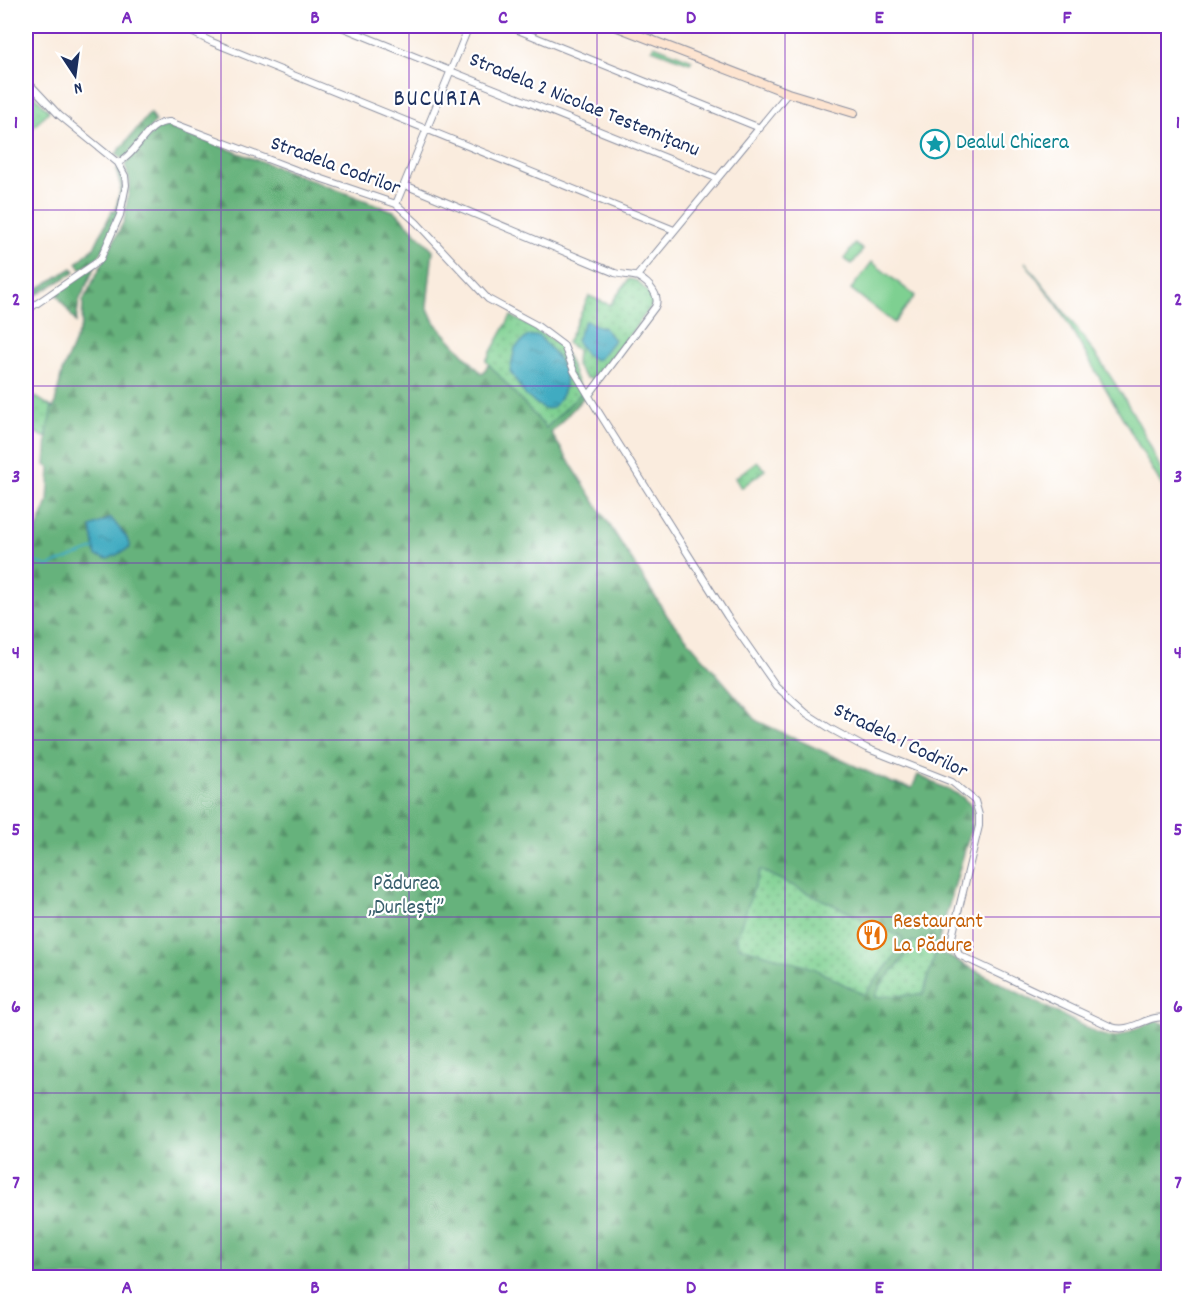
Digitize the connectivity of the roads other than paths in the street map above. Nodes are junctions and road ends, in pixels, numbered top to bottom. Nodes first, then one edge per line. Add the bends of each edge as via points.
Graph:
1 (185, 26) edge
2 (339, 26) edge
3 (469, 26) edge
4 (508, 26) edge
5 (615, 26) edge
6 (451, 69) junction
7 (26, 80) edge
8 (788, 93) junction
9 (854, 113) dead end
10 (760, 128) junction
11 (428, 129) junction
12 (118, 163) junction
13 (717, 178) junction
14 (405, 185) junction
15 (396, 204) junction
16 (674, 230) junction
17 (637, 276) junction
18 (26, 311) edge
19 (589, 395) junction
20 (1168, 1019) edge

1 - 11 street via 212,42
2 - 6 street, Stradela 2 Nicolae Testemițanu
3 - 6 street
4 - 10 street
5 - 8 street
6 - 11 street
6 - 13 street, Stradela 2 Nicolae Testemițanu
7 - 12 street via 59,115
8 - 9 street
8 - 10 street
10 - 13 street
11 - 14 street
11 - 16 street
12 - 15 street, Stradela Codrilor via 129,158 154,126 170,122
12 - 18 street via 126,185 120,215 105,253
13 - 16 street
14 - 15 street
14 - 17 street via 615,273
15 - 19 street, Stradela Codrilor via 488,300 536,325 564,346
16 - 17 street
17 - 19 street via 656,294 658,304
19 - 20 street, Stradela 1 Codrilor via 727,616 782,693 831,729 866,748 952,782 975,801 979,826 952,937 959,955 1117,1029 1132,1028 1152,1018

